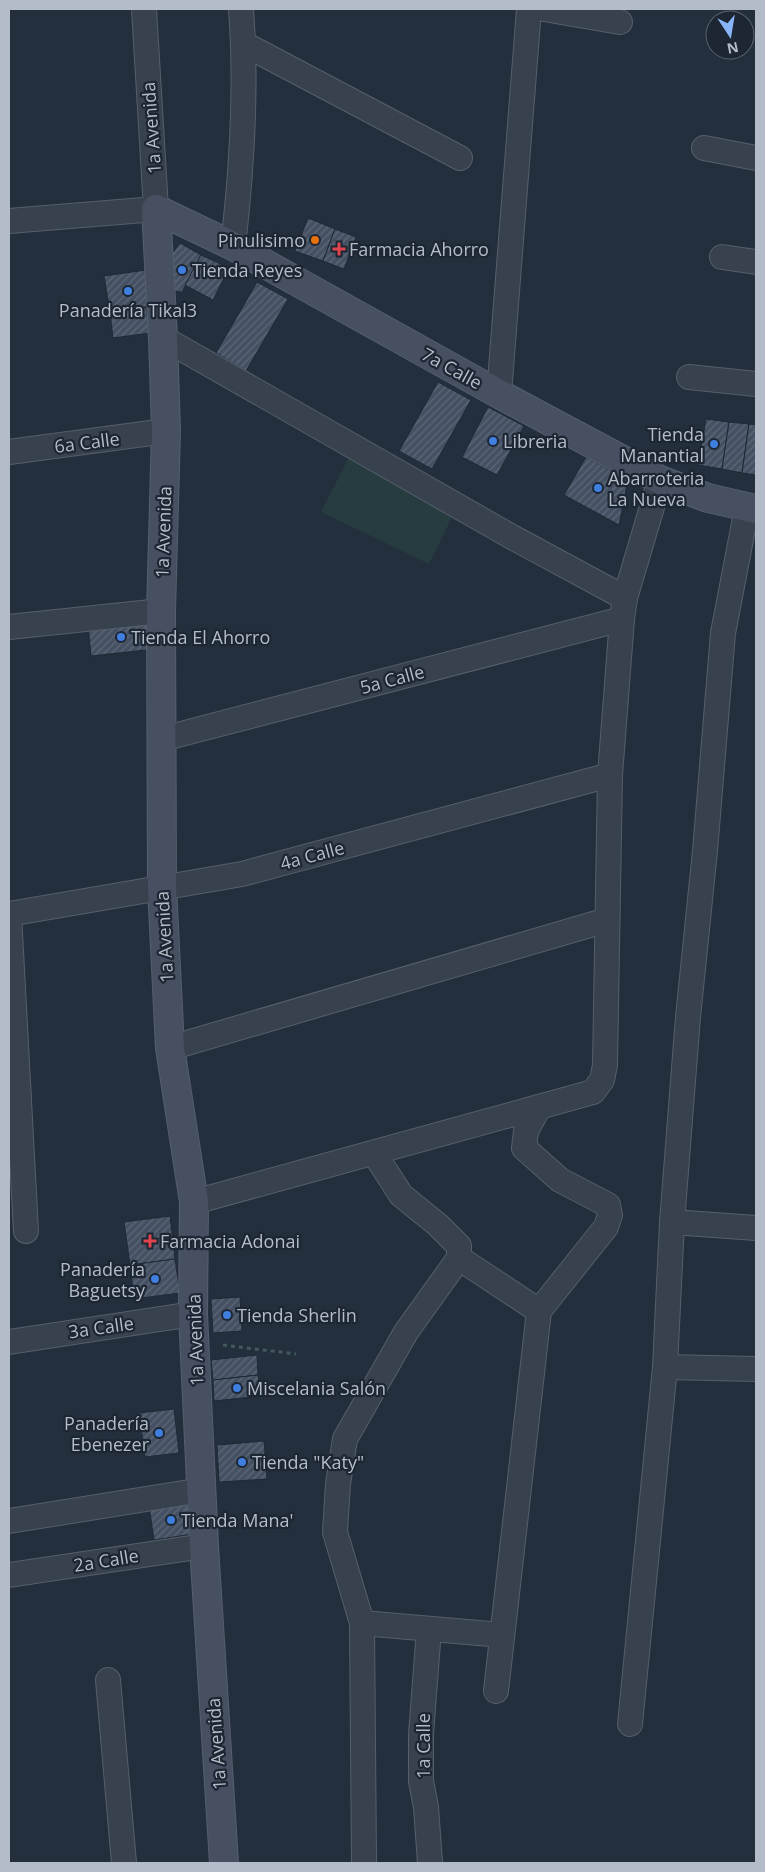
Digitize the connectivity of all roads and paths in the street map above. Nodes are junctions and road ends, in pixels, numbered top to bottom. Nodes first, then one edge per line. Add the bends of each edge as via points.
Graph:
1 (144, 9) edge
2 (242, 9) edge
3 (529, 9) edge
4 (544, 9) edge
5 (620, 22) dead end
6 (244, 44) junction
7 (704, 148) dead end
8 (460, 158) dead end
9 (756, 158) edge
10 (156, 209) junction
11 (9, 220) edge
12 (233, 246) junction
13 (722, 257) dead end
14 (756, 262) edge
15 (163, 338) junction
16 (689, 377) dead end
17 (756, 384) edge
18 (499, 394) junction
19 (166, 431) junction
20 (9, 452) edge
21 (660, 480) junction
22 (752, 508) edge
23 (624, 609) junction
24 (161, 610) junction
25 (9, 627) edge
26 (162, 739) junction
27 (610, 774) junction
28 (162, 887) junction
29 (9, 914) edge
30 (606, 920) junction
31 (170, 1048) junction
32 (539, 1107) junction
33 (374, 1153) junction
34 (194, 1202) junction
35 (672, 1222) junction
36 (756, 1228) edge
37 (26, 1231) dead end
38 (459, 1258) junction
39 (538, 1311) junction
40 (193, 1314) junction
41 (9, 1342) edge
42 (195, 1342) junction
43 (296, 1354) dead end
44 (665, 1367) junction
45 (756, 1368) edge
46 (202, 1490) junction
47 (9, 1522) edge
48 (204, 1546) junction
49 (9, 1575) edge
50 (362, 1623) junction
51 (429, 1629) junction
52 (502, 1635) junction
53 (108, 1680) dead end
54 (496, 1691) dead end
55 (630, 1724) dead end
56 (124, 1863) edge
57 (224, 1863) edge
58 (364, 1863) edge
59 (430, 1863) edge

1 - 10 street, 1a Avenida
2 - 6 street
3 - 18 street
4 - 5 street
6 - 8 street
6 - 12 street via 239,194
7 - 9 street
10 - 11 street
10 - 12 street, 7a Calle
10 - 15 street, 1a Avenida
12 - 18 street, 7a Calle
13 - 14 street
15 - 19 street, 1a Avenida
15 - 23 street via 512,537
16 - 17 street
18 - 21 street, 7a Calle
19 - 20 street, 6a Calle
19 - 24 street, 1a Avenida
21 - 22 street, 7a Calle via 708,498
21 - 23 street
22 - 35 street via 723,633
23 - 26 street, 5a Calle
23 - 27 street
24 - 25 street
24 - 26 street, 1a Avenida
26 - 28 street, 1a Avenida
27 - 28 street, 4a Calle via 242,874
27 - 30 street
28 - 29 street, 4a Calle
28 - 31 street, 1a Avenida
29 - 37 street
30 - 31 street
30 - 32 street via 605,1065 602,1080 593,1092
31 - 34 street, 1a Avenida
32 - 33 street
32 - 39 street via 526,1131 524,1148 560,1180 608,1205 610,1215 606,1227
33 - 34 street
33 - 38 street via 401,1195 438,1224 459,1246
34 - 40 street, 1a Avenida
35 - 36 street
35 - 44 street
38 - 39 street
38 - 50 street via 406,1332 345,1439 335,1532
39 - 52 street
40 - 41 street, 3a Calle
40 - 42 street, 1a Avenida
42 - 43 path
42 - 46 street, 1a Avenida
44 - 45 street
44 - 55 street
46 - 47 street
46 - 48 street, 1a Avenida
48 - 49 street, 2a Calle
48 - 57 street, 1a Avenida
50 - 51 street
50 - 58 street
51 - 52 street
51 - 59 street, 1a Calle via 421,1781
52 - 54 street
53 - 56 street

